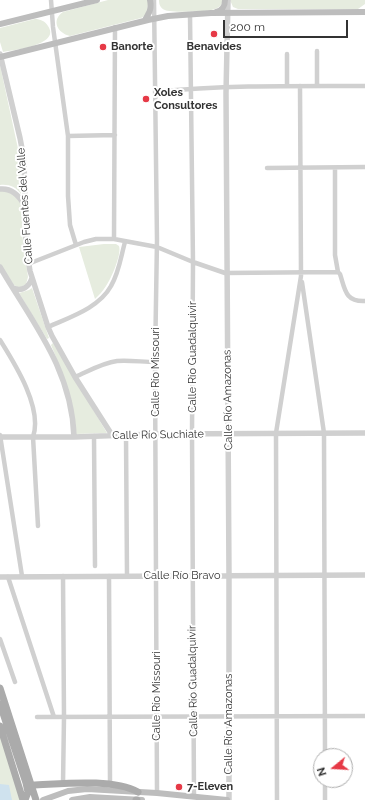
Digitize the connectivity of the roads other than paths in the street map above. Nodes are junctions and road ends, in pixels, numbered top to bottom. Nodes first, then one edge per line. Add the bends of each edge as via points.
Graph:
1 (51, 0) edge
2 (97, 0) edge
3 (150, 0) edge
4 (154, 0) edge
5 (227, 0) edge
6 (52, 11) junction
7 (365, 12) edge
8 (211, 13) junction
9 (228, 13) junction
10 (190, 15) junction
11 (154, 18) junction
12 (144, 20) junction
13 (0, 24) edge
14 (115, 27) junction
15 (56, 42) junction
16 (317, 51) dead end
17 (288, 54) dead end
18 (0, 56) edge
19 (287, 86) junction
20 (300, 86) junction
21 (318, 86) junction
22 (365, 86) edge
23 (226, 87) junction
24 (191, 88) junction
25 (155, 92) junction
26 (114, 135) junction
27 (68, 136) junction
28 (365, 167) edge
29 (267, 168) dead end
30 (300, 168) junction
31 (335, 168) junction
32 (0, 189) edge
33 (25, 207) junction
34 (114, 239) junction
35 (125, 242) junction
36 (76, 245) junction
37 (157, 246) junction
38 (194, 262) junction
39 (28, 264) junction
40 (0, 266) edge
41 (227, 273) junction
42 (339, 273) junction
43 (301, 274) junction
44 (2, 275) edge
45 (32, 278) junction
46 (14, 288) junction
47 (365, 302) edge
48 (48, 327) junction
49 (52, 336) junction
50 (0, 340) edge
51 (45, 341) junction
52 (155, 362) junction
53 (75, 377) junction
54 (276, 433) junction
55 (324, 433) junction
56 (365, 433) edge
57 (156, 434) junction
58 (192, 434) junction
59 (229, 434) junction
60 (126, 435) junction
61 (0, 436) edge
62 (94, 436) junction
63 (112, 436) junction
64 (33, 437) junction
65 (74, 437) junction
66 (38, 526) dead end
67 (95, 566) dead end
68 (365, 575) edge
69 (22, 576) junction
70 (63, 576) junction
71 (109, 576) junction
72 (127, 576) junction
73 (192, 576) junction
74 (229, 576) junction
75 (277, 576) junction
76 (324, 576) junction
77 (0, 577) edge
78 (8, 577) junction
79 (156, 577) junction
80 (0, 638) edge
81 (15, 682) dead end
82 (0, 688) edge
83 (0, 704) edge
84 (193, 716) junction
85 (277, 716) junction
86 (325, 716) junction
87 (365, 716) edge
88 (37, 717) dead end
89 (54, 717) junction
90 (64, 717) junction
91 (110, 717) junction
92 (157, 717) junction
93 (229, 717) junction
94 (0, 726) edge
95 (325, 748) edge
96 (63, 784) junction
97 (32, 785) junction
98 (112, 787) junction
99 (325, 788) edge
100 (138, 792) joint
101 (158, 793) junction
102 (191, 798) edge
103 (24, 800) edge
104 (36, 800) edge
105 (43, 800) edge
106 (72, 800) edge
107 (137, 800) edge
108 (142, 800) edge
109 (228, 800) edge
110 (277, 800) edge
111 (324, 800) edge

1 - 6 street
2 - 6 main road
3 - 12 main road via 150,12
4 - 11 street, Calle Río Missouri
5 - 8 main road via 221,10
5 - 9 street, Calle Río Amazonas
6 - 13 main road
6 - 15 street
7 - 9 main road
8 - 9 main road
8 - 10 main road
9 - 23 street, Calle Río Amazonas
10 - 11 main road
10 - 24 street, Calle Río Guadalquivir
11 - 12 main road
11 - 25 street, Calle Río Missouri
12 - 14 main road
14 - 15 main road
14 - 26 street
15 - 18 main road
15 - 27 street
16 - 21 street
17 - 19 street
18 - 33 street, Calle Fuentes del Valle via 24,159
19 - 20 street
19 - 23 street
20 - 21 street
20 - 30 street
21 - 22 street
23 - 24 street
23 - 41 street, Calle Río Amazonas
24 - 25 street
24 - 38 street, Calle Río Guadalquivir
25 - 37 street, Calle Río Missouri
26 - 27 street
26 - 34 street
27 - 36 street via 70,225
28 - 31 street
29 - 30 street
30 - 31 street
30 - 43 street
31 - 42 street via 336,255
32 - 33 street via 12,190
33 - 39 street, Calle Fuentes del Valle
34 - 35 street
34 - 36 street via 96,239
35 - 37 street
35 - 48 street via 115,278 104,295 84,311
36 - 39 street
37 - 38 street
37 - 52 street, Calle Río Missouri
38 - 41 street
38 - 58 street, Calle Río Guadalquivir
39 - 45 street, Calle Fuentes del Valle
40 - 44 street
41 - 43 street
41 - 59 street, Calle Río Amazonas
42 - 43 street
42 - 47 street via 348,296 356,301
43 - 54 street
43 - 55 street
44 - 46 street
45 - 46 street via 26,287
45 - 48 street, Calle Fuentes del Valle
46 - 51 street
48 - 49 street, Calle Fuentes del Valle
49 - 51 street via 50,340
49 - 53 street, Calle Fuentes del Valle
50 - 64 street via 18,369 28,392 34,420
51 - 65 street via 67,391 72,410
52 - 53 street via 118,361
52 - 57 street, Calle Río Missouri
53 - 63 street, Calle Fuentes del Valle
54 - 55 street, Calle Río Suchiate
54 - 59 street, Calle Río Suchiate
54 - 75 street
55 - 56 street, Calle Río Suchiate
55 - 76 street
57 - 58 street, Calle Río Suchiate
57 - 60 street, Calle Río Suchiate
57 - 79 street, Calle Río Missouri
58 - 59 street, Calle Río Suchiate
58 - 73 street, Calle Río Guadalquivir
59 - 74 street, Calle Río Amazonas
60 - 63 street, Calle Río Suchiate
60 - 72 street
61 - 64 street, Calle Río Suchiate
61 - 69 street
62 - 63 street, Calle Río Suchiate
62 - 65 street, Calle Río Suchiate
62 - 67 street
64 - 65 street, Calle Río Suchiate
64 - 66 street
68 - 76 street, Calle Río Bravo
69 - 70 street, Calle Río Bravo
69 - 78 street, Calle Río Bravo
70 - 71 street, Calle Río Bravo
70 - 90 street
71 - 72 street, Calle Río Bravo
71 - 91 street
72 - 79 street, Calle Río Bravo
73 - 74 street, Calle Río Bravo
73 - 79 street, Calle Río Bravo
73 - 84 street, Calle Río Guadalquivir
74 - 75 street, Calle Río Bravo
74 - 93 street, Calle Río Amazonas
75 - 76 street, Calle Río Bravo
75 - 85 street
76 - 86 street
77 - 78 street, Calle Río Bravo
78 - 89 street
79 - 92 street, Calle Río Missouri
80 - 81 street
82 - 97 main road
83 - 103 main road via 26,783 28,792
84 - 92 street
84 - 93 street
84 - 102 street, Calle Río Guadalquivir
85 - 86 street
85 - 93 street
85 - 110 street
86 - 87 street
86 - 95 street
88 - 89 street
89 - 90 street
90 - 91 street
90 - 96 street
91 - 92 street
91 - 98 street
92 - 101 street, Calle Río Missouri
93 - 109 street, Calle Río Amazonas
94 - 103 main road
96 - 97 main road
96 - 98 main road via 88,783
97 - 104 main road
98 - 100 main road via 127,787
98 - 105 main road via 59,794
99 - 111 street
100 - 101 main road
101 - 102 main road
102 - 109 main road
106 - 107 main road via 90,797
107 - 108 main road

